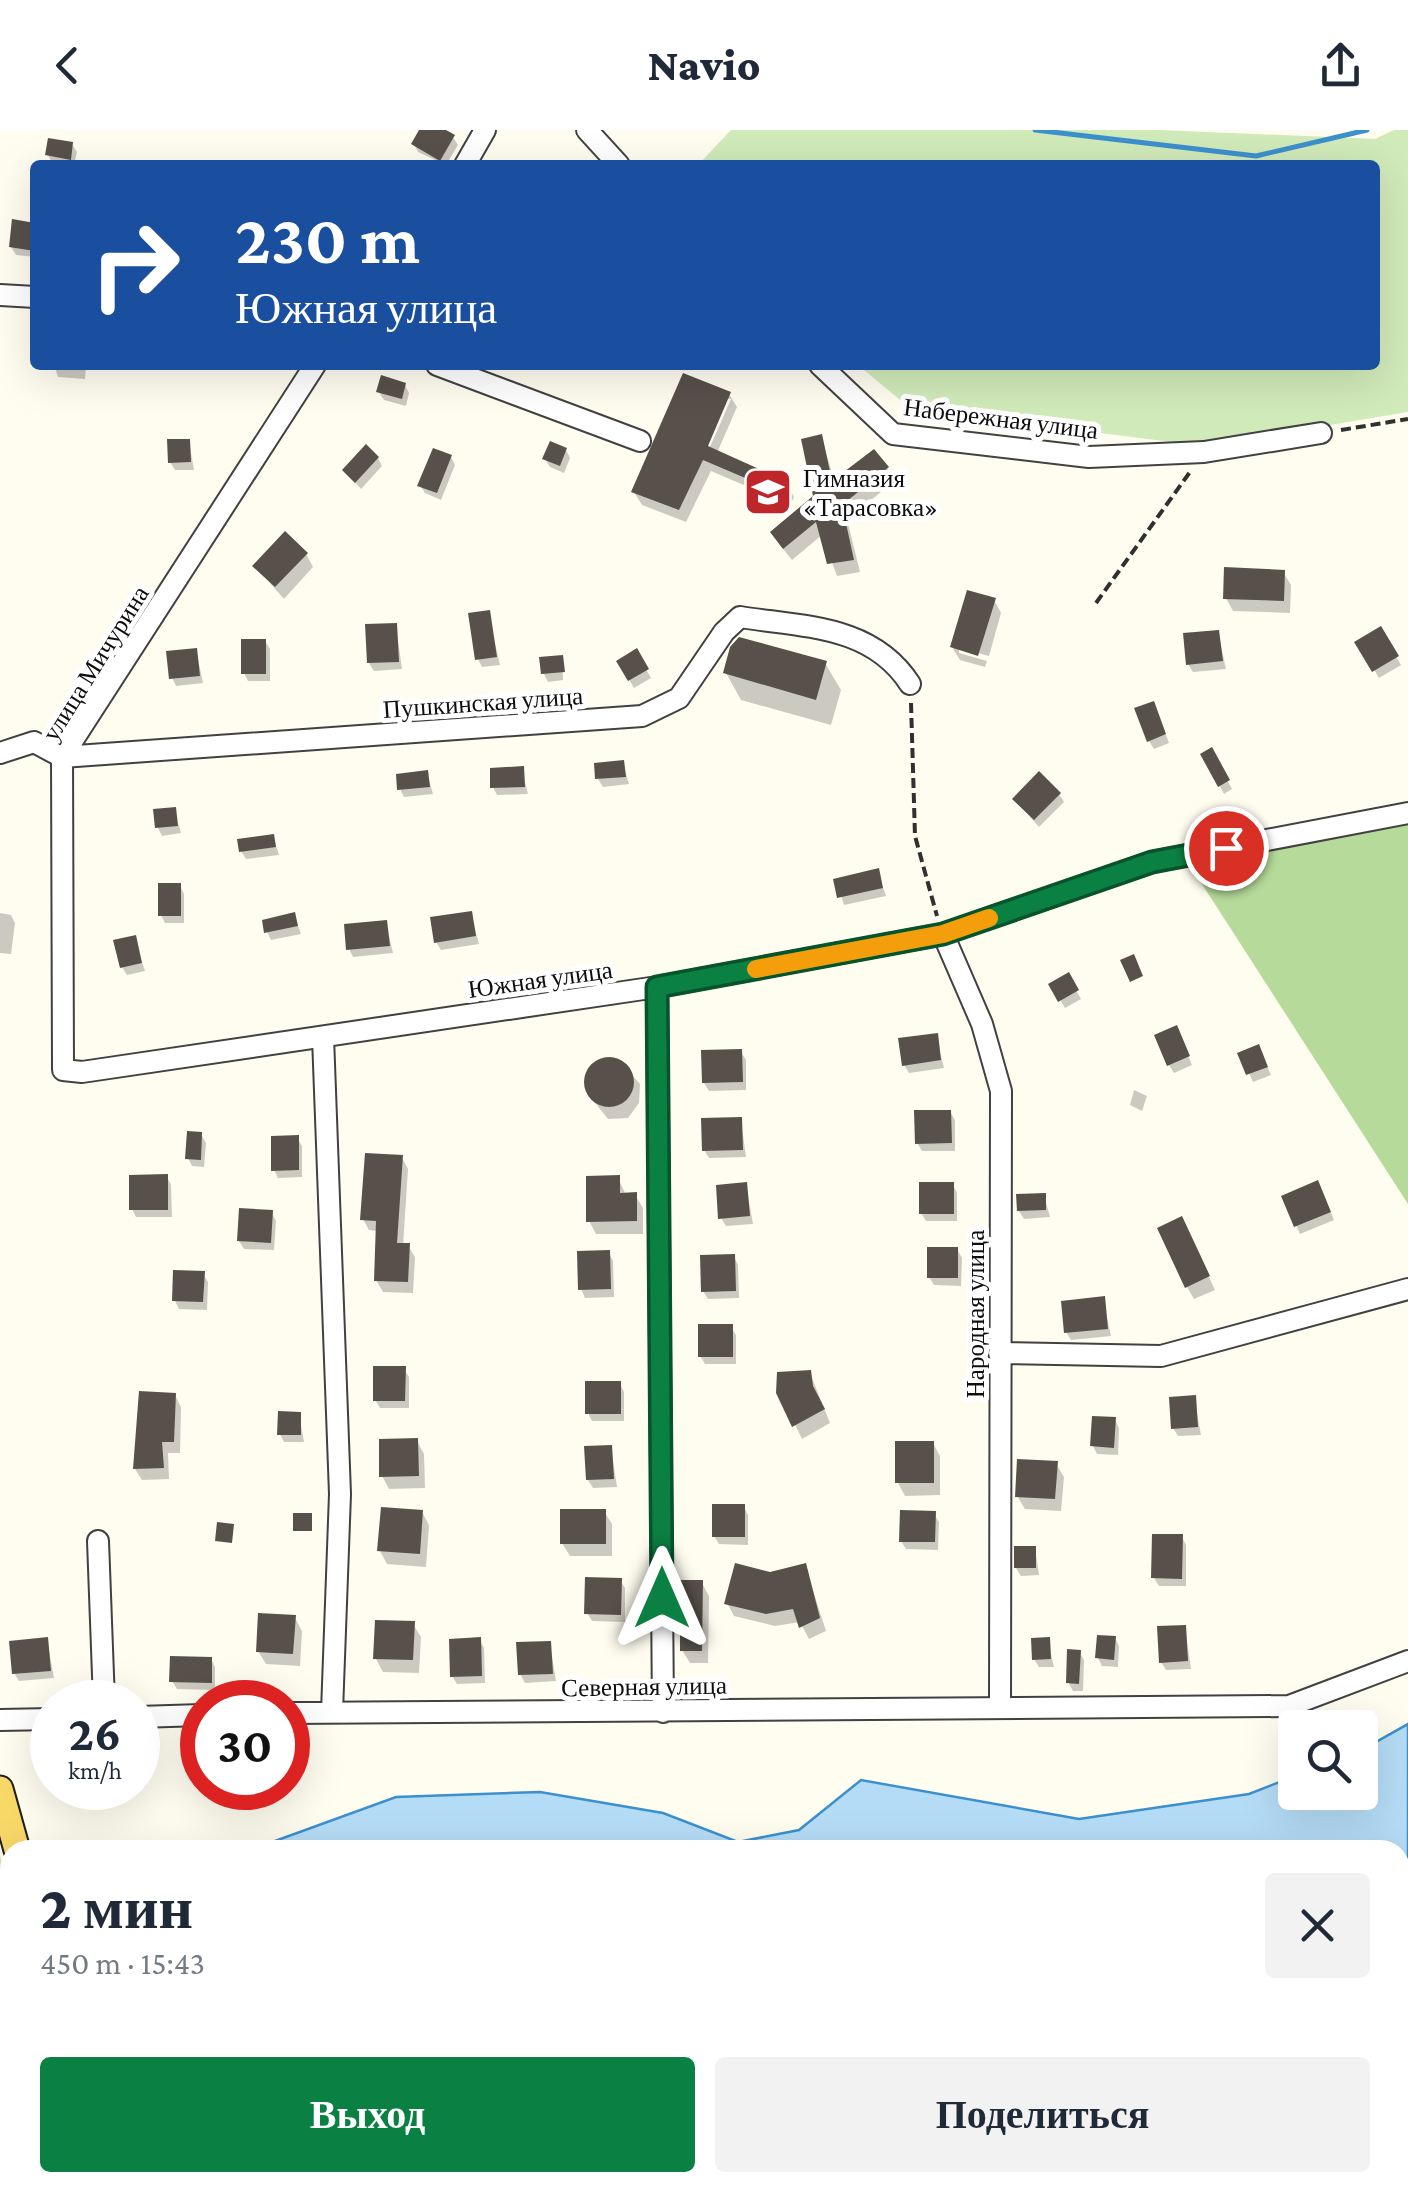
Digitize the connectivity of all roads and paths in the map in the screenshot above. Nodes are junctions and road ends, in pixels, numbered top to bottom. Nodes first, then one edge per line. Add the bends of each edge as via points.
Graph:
1 (485, 130) edge
2 (587, 130) edge
3 (468, 160) edge
4 (614, 160) edge
5 (0, 296) edge
6 (30, 297) edge
7 (312, 370) edge
8 (450, 370) edge
9 (825, 370) edge
10 (1408, 418) edge
11 (1321, 433) joint
12 (640, 441) dead end
13 (1204, 452) junction
14 (1096, 604) dead end
15 (910, 684) joint
16 (0, 753) edge
17 (62, 757) junction
18 (1408, 813) edge
19 (943, 934) junction
20 (657, 987) junction
21 (323, 1036) junction
22 (82, 1072) joint
23 (1408, 1288) edge
24 (999, 1353) junction
25 (98, 1541) dead end
26 (1408, 1661) edge
27 (103, 1680) edge
28 (1000, 1705) junction
29 (310, 1712) edge
30 (332, 1712) junction
31 (663, 1712) junction
32 (30, 1719) edge
33 (0, 1720) edge
34 (0, 1789) edge
35 (14, 1840) edge

1 - 3 street
2 - 4 street
5 - 6 street
7 - 17 street, улица Мичурина
8 - 12 street
9 - 13 street, Набережная улица via 893,434 1089,457
10 - 11 path
11 - 13 street, Набережная улица
13 - 14 path
15 - 17 street, Пушкинская улица via 894,658 844,633 740,618 679,698 642,716
15 - 19 path via 915,836
16 - 17 street, Пушкинская улица via 34,742
17 - 22 street, улица Мичурина via 63,1070
18 - 19 street, Южная улица via 1152,862
19 - 20 street, Южная улица
19 - 24 street, Народная улица via 982,1024 1000,1091
20 - 21 street, Южная улица
20 - 31 street
21 - 22 street, Южная улица
21 - 30 street via 340,1494
23 - 24 street via 1161,1356
24 - 28 street, Народная улица
25 - 27 street
26 - 28 street, Северная улица via 1290,1706
28 - 31 street, Северная улица
29 - 30 street, Северная улица
30 - 31 street, Северная улица
32 - 33 street
34 - 35 main road

